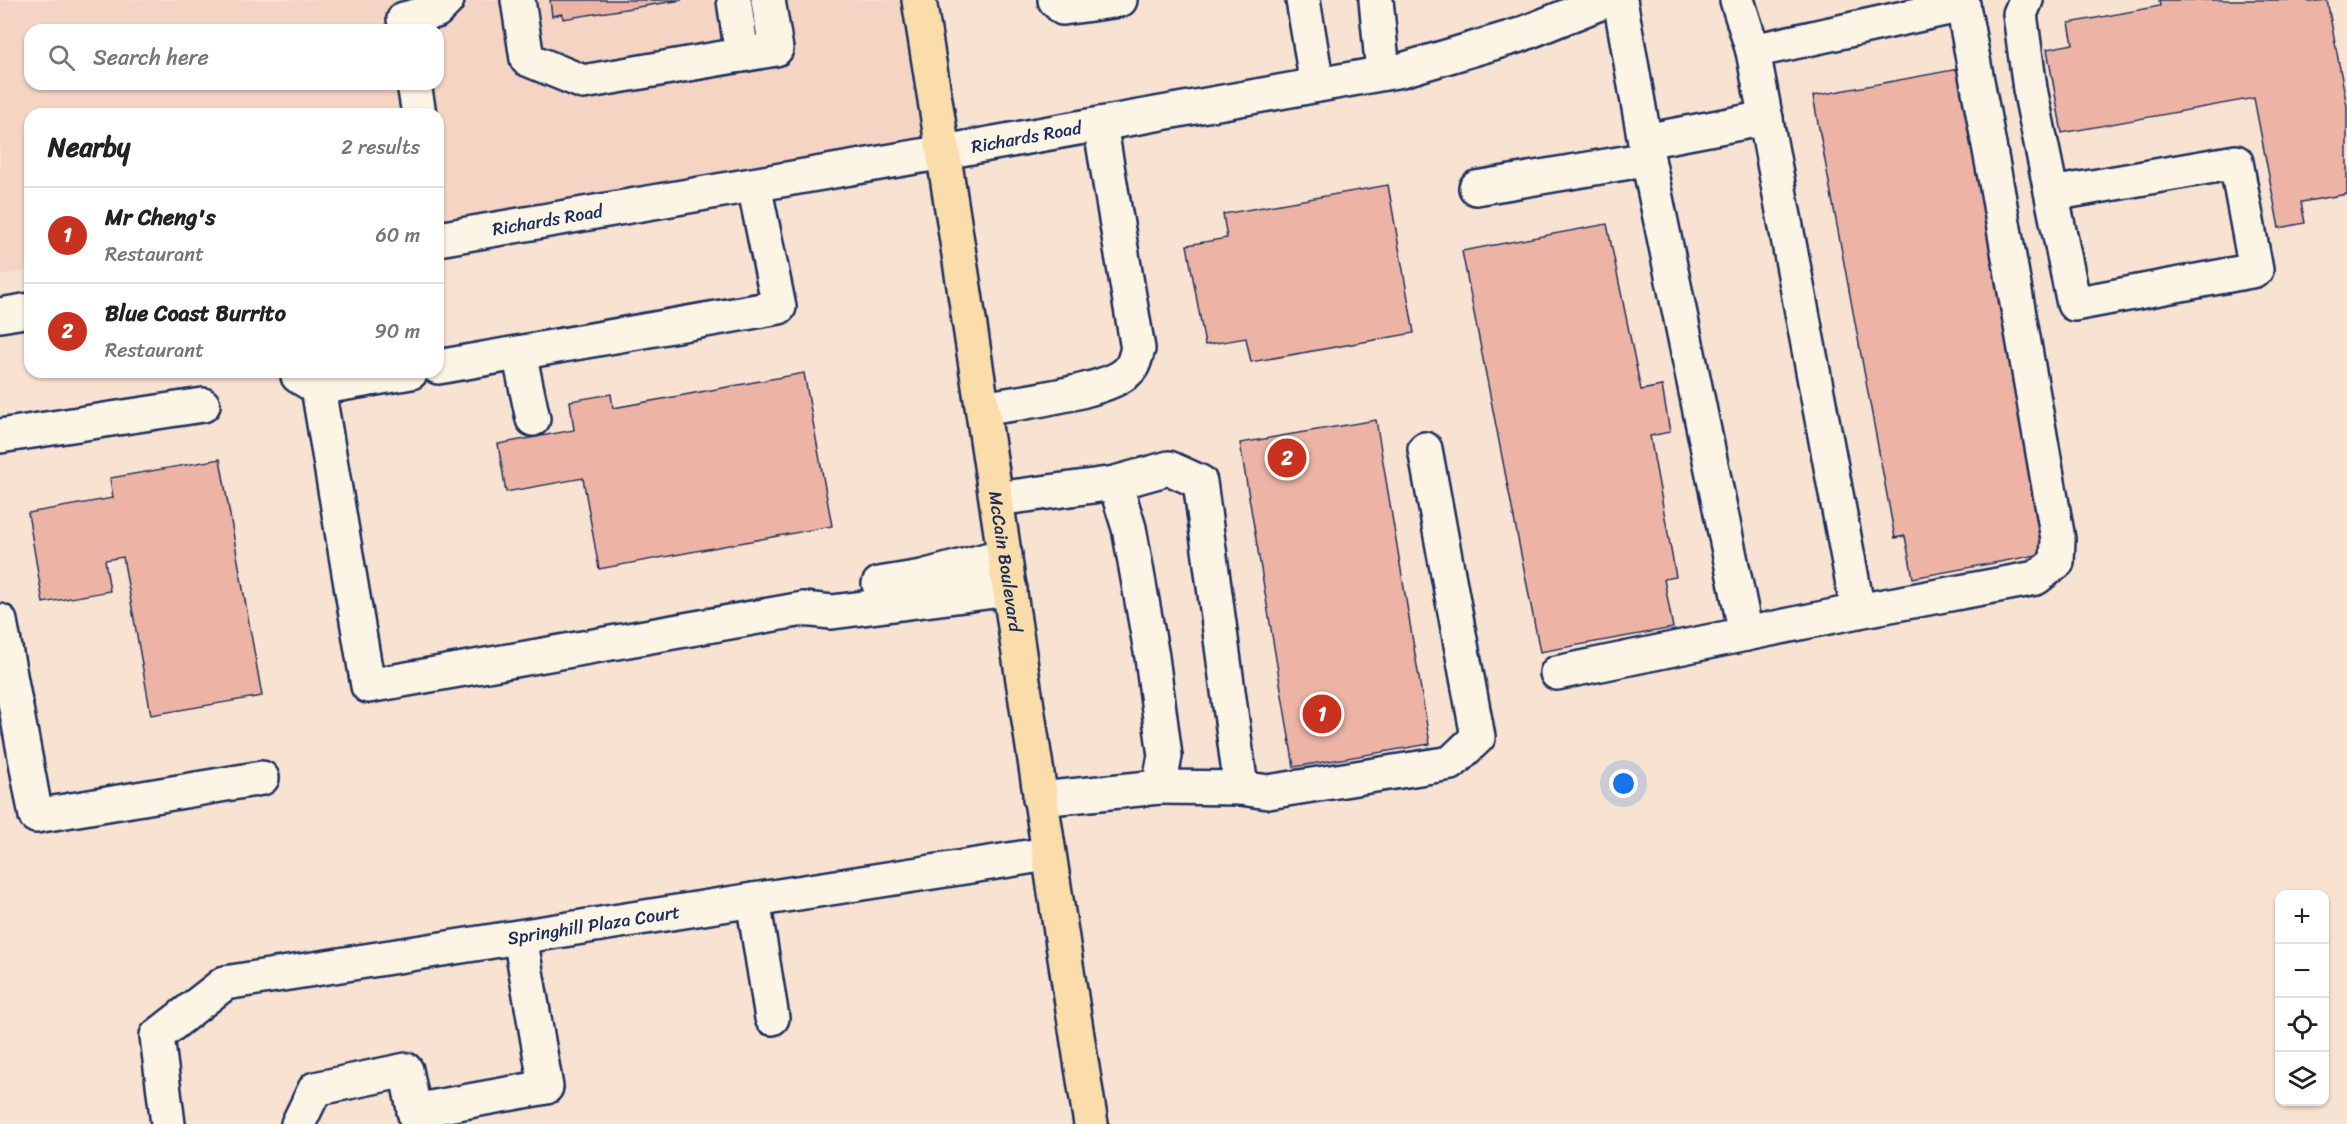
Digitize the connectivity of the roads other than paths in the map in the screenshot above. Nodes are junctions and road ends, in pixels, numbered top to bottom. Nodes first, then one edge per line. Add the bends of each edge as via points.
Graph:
1 (447, 0) edge
2 (518, 0) edge
3 (734, 0) edge
4 (768, 0) edge
5 (920, 0) edge
6 (1055, 0) edge
7 (1120, 0) edge
8 (1303, 0) edge
9 (1376, 0) edge
10 (1606, 0) edge
11 (1620, 0) edge
12 (1737, 0) edge
13 (2026, 0) edge
14 (1962, 2) edge
15 (403, 16) edge
16 (1754, 51) junction
17 (742, 55) junction
18 (1383, 73) junction
19 (1317, 85) junction
20 (415, 90) edge
21 (418, 108) edge
22 (1766, 118) junction
23 (1100, 124) junction
24 (1646, 150) junction
25 (944, 152) junction
26 (754, 185) junction
27 (1476, 188) dead end
28 (2052, 194) junction
29 (444, 235) edge
30 (24, 311) edge
31 (0, 315) edge
32 (519, 353) junction
33 (444, 366) edge
34 (311, 378) edge
35 (203, 405) dead end
36 (983, 409) junction
37 (533, 419) dead end
38 (0, 436) edge
39 (1425, 449) dead end
40 (1115, 483) junction
41 (997, 499) junction
42 (1005, 555) junction
43 (1010, 589) junction
44 (803, 609) junction
45 (1858, 610) junction
46 (0, 621) edge
47 (1746, 634) junction
48 (1557, 673) dead end
49 (262, 778) dead end
50 (1159, 787) junction
51 (1241, 789) junction
52 (1040, 799) junction
53 (1047, 854) junction
54 (753, 900) junction
55 (520, 937) junction
56 (772, 1018) dead end
57 (415, 1117) edge
58 (168, 1124) edge
59 (298, 1124) edge
60 (1091, 1124) edge

1 - 15 street via 435,11
2 - 17 street via 527,59 583,82
3 - 17 street
4 - 17 street via 776,49
5 - 25 main road, McCain Boulevard
6 - 7 street via 1063,8
8 - 19 street
9 - 18 street
10 - 18 street, Richards Road via 1520,35
11 - 24 street
12 - 16 street
13 - 28 street via 2020,14 2030,89
14 - 16 street
14 - 45 street via 2058,539 2057,562 2036,578
16 - 22 street
18 - 19 street, Richards Road
19 - 23 street, Richards Road
20 - 21 street
22 - 24 street
22 - 45 street
23 - 25 street, Richards Road
23 - 36 street via 1138,349 1132,368 1115,381 1090,389
24 - 27 street
24 - 47 street
25 - 26 street, Richards Road
25 - 36 main road, McCain Boulevard
26 - 29 street, Richards Road
26 - 32 street via 779,307
28 - 28 street via 2074,304 2256,270 2236,162
30 - 31 street
32 - 33 street
32 - 37 street
34 - 44 street via 368,686
35 - 38 street
36 - 41 main road, McCain Boulevard
39 - 51 street via 1478,737 1451,763 1268,792
40 - 41 street
40 - 50 street via 1129,528 1152,657 1165,756
40 - 51 street via 1168,468 1200,482
41 - 42 main road, McCain Boulevard
42 - 43 main road, McCain Boulevard
42 - 44 street via 922,577 825,592
43 - 44 street via 832,612
43 - 52 main road, McCain Boulevard
45 - 47 street
46 - 49 street via 36,816
47 - 48 street
50 - 51 street
50 - 52 street
52 - 53 main road, McCain Boulevard
53 - 54 street, Springhill Plaza Court
53 - 60 main road, McCain Boulevard
54 - 55 street, Springhill Plaza Court
54 - 56 street
55 - 57 street via 546,1087
55 - 58 street, Springhill Plaza Court via 225,983 157,1036
57 - 59 street via 406,1070 315,1089

